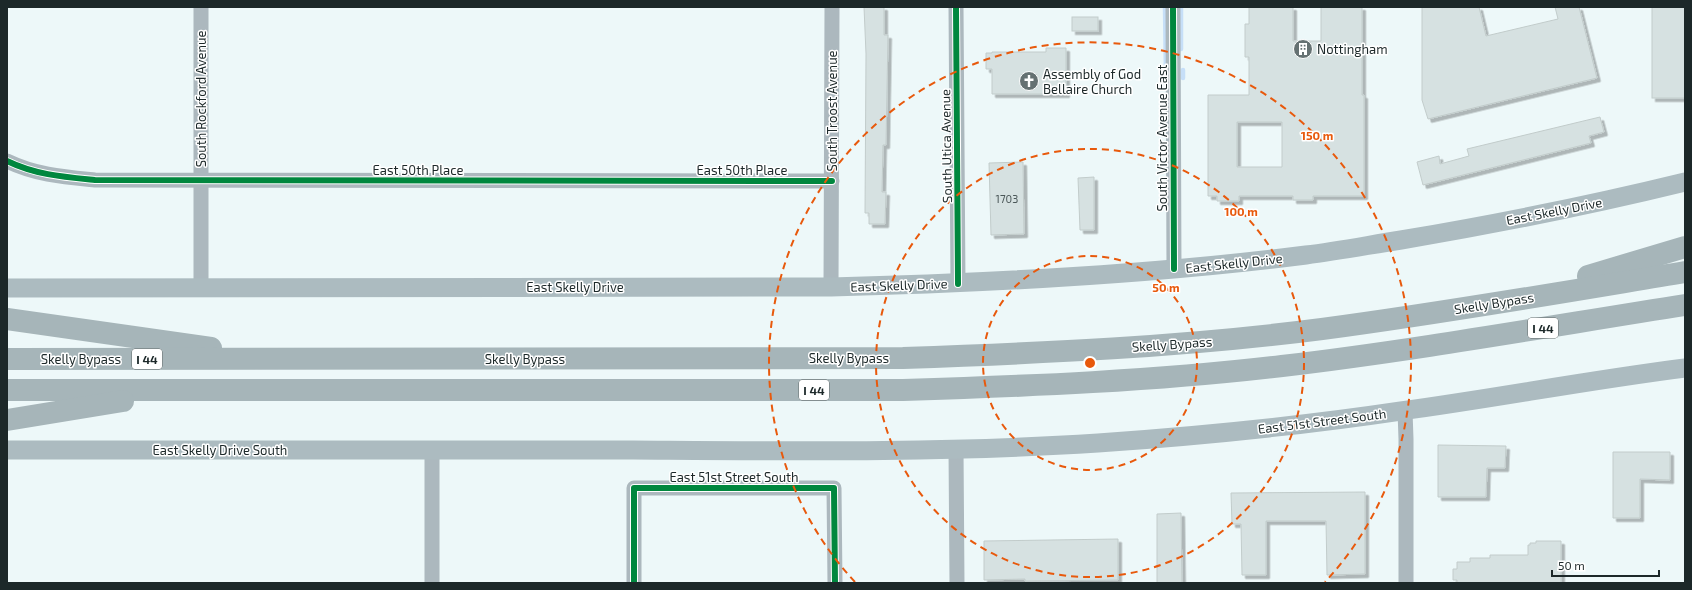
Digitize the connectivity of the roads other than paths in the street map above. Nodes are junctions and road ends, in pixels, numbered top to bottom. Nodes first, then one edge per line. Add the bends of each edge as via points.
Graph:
1 (201, 7) edge
2 (832, 7) edge
3 (956, 7) edge
4 (1173, 7) edge
5 (7, 161) edge
6 (201, 181) junction
7 (832, 181) junction
8 (1685, 182) edge
9 (1685, 247) edge
10 (1174, 269) junction
11 (1685, 272) edge
12 (958, 284) junction
13 (201, 287) junction
14 (831, 287) junction
15 (7, 288) edge
16 (1510, 300) junction
17 (1685, 305) edge
18 (1645, 311) junction
19 (1685, 313) edge
20 (7, 319) edge
21 (7, 359) edge
22 (287, 359) junction
23 (1685, 368) edge
24 (7, 390) edge
25 (183, 390) junction
26 (1405, 411) junction
27 (7, 420) edge
28 (956, 449) junction
29 (7, 450) edge
30 (432, 450) junction
31 (432, 583) edge
32 (634, 583) edge
33 (835, 583) edge
34 (957, 583) edge
35 (1406, 583) edge

1 - 6 street, South Rockford Avenue
2 - 7 street, South Troost Avenue
3 - 12 street, South Utica Avenue
4 - 10 street, South Victor Avenue East
5 - 6 street, East 50th Place via 56,177
6 - 7 street, East 50th Place
6 - 13 street, South Rockford Avenue
7 - 14 street, South Troost Avenue
8 - 10 main road, East Skelly Drive via 1561,211 1423,236 1308,255
9 - 16 highway
10 - 12 main road, East Skelly Drive
11 - 16 highway, Skelly Bypass / I 44
12 - 14 main road, East Skelly Drive
13 - 14 main road, East Skelly Drive
13 - 15 main road
16 - 22 highway, Skelly Bypass / I 44 via 1263,336 1026,354 903,358
17 - 18 highway, I 44
18 - 19 highway
18 - 25 highway, I 44 via 1442,344 1281,366 1019,387 903,390
20 - 22 highway
21 - 22 highway, Skelly Bypass / I 44
23 - 26 main road, East 51st Street South via 1615,376
24 - 25 highway, I 44
25 - 27 highway
26 - 28 main road, East 51st Street South via 1156,439
26 - 35 street
28 - 30 main road
28 - 34 street
29 - 30 main road, East Skelly Drive South
30 - 31 street
32 - 33 street, East 51st Street South via 634,488 834,488

